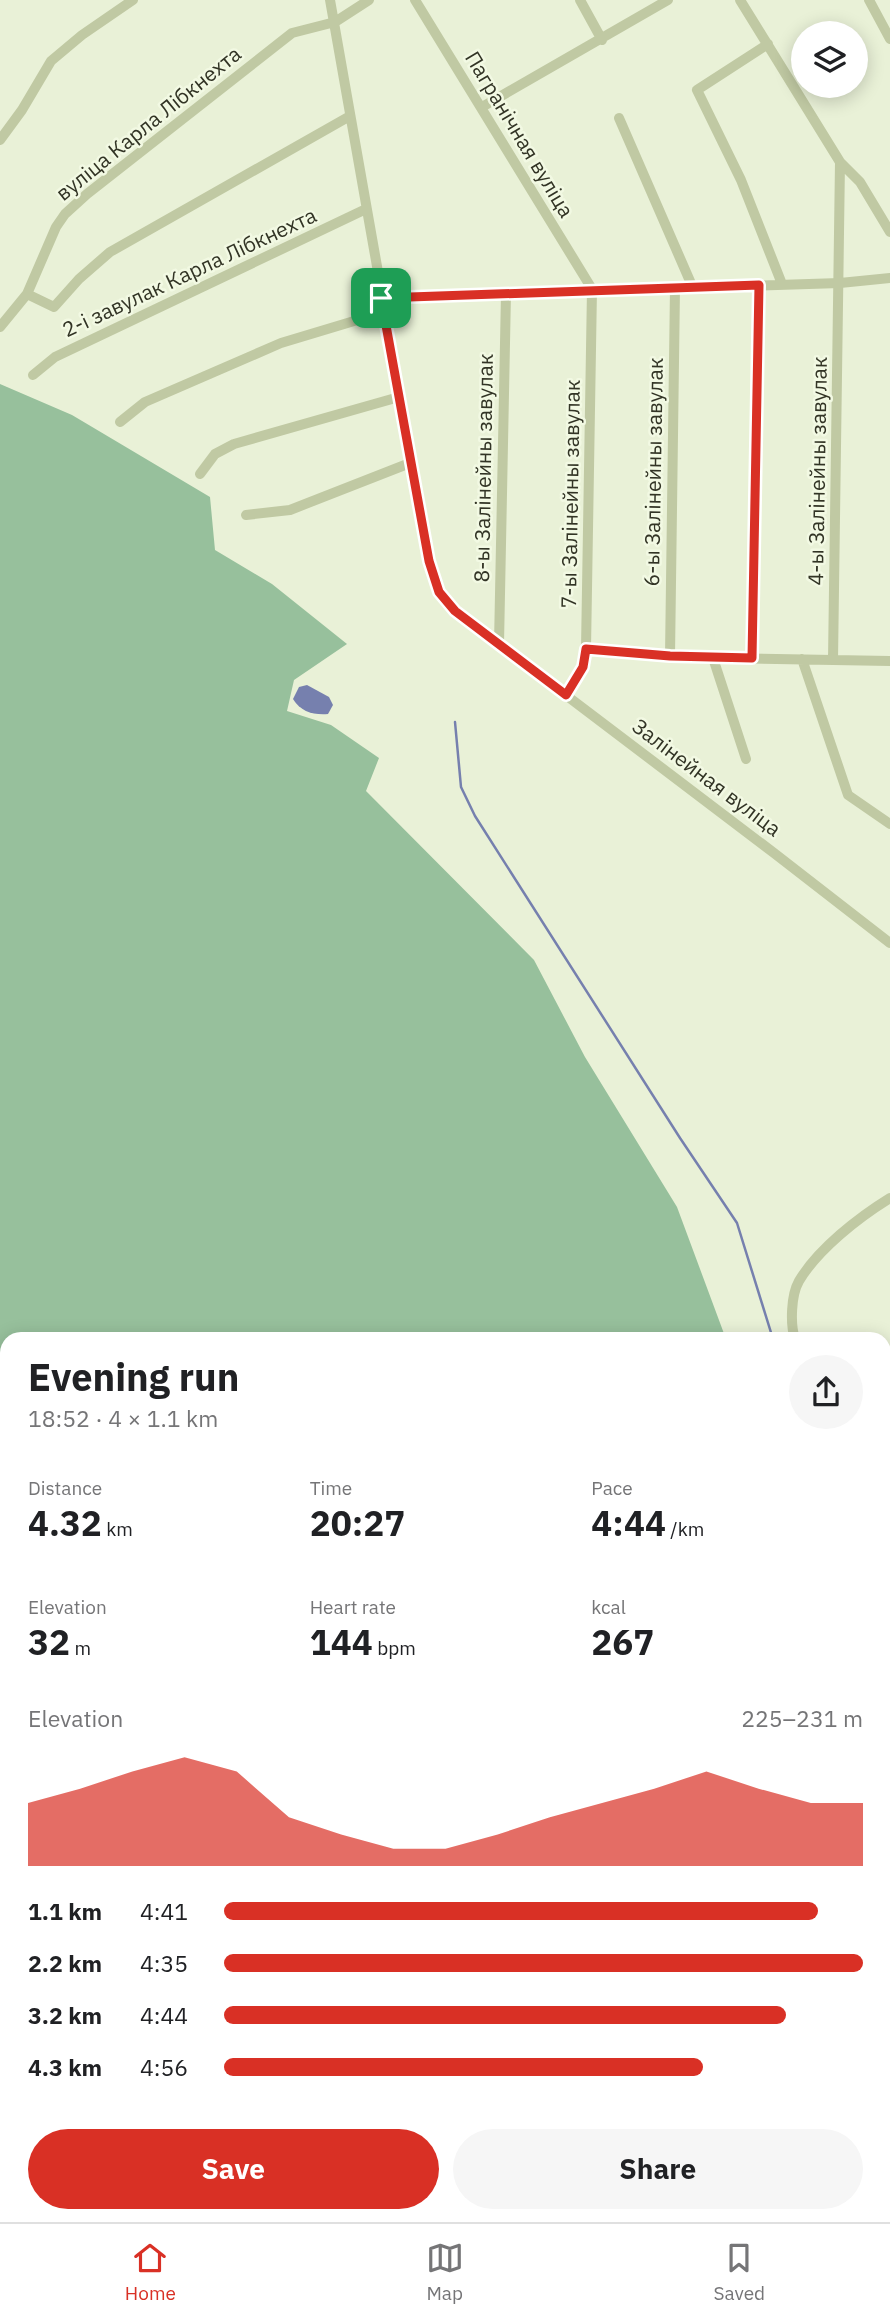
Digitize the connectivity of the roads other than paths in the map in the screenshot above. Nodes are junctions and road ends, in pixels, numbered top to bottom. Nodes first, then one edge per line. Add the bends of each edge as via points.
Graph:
1 (133, 0) edge
2 (330, 0) edge
3 (369, 0) edge
4 (415, 0) edge
5 (580, 0) edge
6 (668, 0) edge
7 (740, 0) edge
8 (869, 0) edge
9 (335, 22) junction
10 (890, 39) edge
11 (602, 40) junction
12 (768, 44) junction
13 (482, 107) junction
14 (350, 116) junction
15 (619, 118) dead end
16 (0, 140) edge
17 (840, 163) junction
18 (366, 209) junction
19 (890, 232) edge
20 (890, 278) edge
21 (840, 283) junction
22 (782, 284) junction
23 (759, 285) junction
24 (674, 288) junction
25 (693, 288) junction
26 (592, 289) junction
27 (506, 293) junction
28 (27, 294) junction
29 (381, 298) junction
30 (384, 312) junction
31 (0, 327) edge
32 (33, 375) dead end
33 (399, 397) junction
34 (120, 422) dead end
35 (410, 463) junction
36 (200, 474) dead end
37 (246, 515) dead end
38 (499, 644) junction
39 (586, 649) junction
40 (670, 656) junction
41 (713, 658) junction
42 (752, 658) junction
43 (802, 659) junction
44 (833, 660) junction
45 (890, 661) edge
46 (566, 695) junction
47 (746, 759) dead end
48 (890, 824) edge
49 (890, 943) edge
50 (886, 1200) edge
51 (890, 1212) edge
52 (792, 1332) edge

1 - 16 street via 51,61
2 - 9 street, Залінейная вуліца
3 - 9 street, вуліца Карла Лібкнехта
4 - 13 street, Пагранічная вуліца
5 - 11 street
6 - 11 street
7 - 12 street
8 - 10 street
9 - 14 street, Залінейная вуліца
9 - 28 street, вуліца Карла Лібкнехта via 292,33 87,194 56,227
11 - 13 street
12 - 17 street
12 - 22 street via 697,90 741,180
13 - 26 street, Пагранічная вуліца
14 - 18 street, Залінейная вуліца
14 - 28 street via 110,252 54,307
15 - 25 street
17 - 19 street via 860,182
17 - 21 street, 4-ы Залінейны завулак
18 - 29 street, Залінейная вуліца
18 - 32 street, 2-і завулак Карла Лібкнехта via 55,358
20 - 21 street
21 - 22 street
21 - 44 street, 4-ы Залінейны завулак
22 - 23 street
23 - 25 street
23 - 42 street
24 - 25 street
24 - 26 street
24 - 40 street, 6-ы Залінейны завулак
26 - 27 street
26 - 39 street, 7-ы Залінейны завулак
27 - 29 street
27 - 38 street, 8-ы Залінейны завулак
28 - 31 street, вуліца Карла Лібкнехта
29 - 30 street, Залінейная вуліца
30 - 33 street, Залінейная вуліца
30 - 34 street via 281,343 145,402
33 - 35 street, Залінейная вуліца
33 - 36 street via 234,444 215,454
35 - 37 street via 290,510
35 - 38 street, Залінейная вуліца via 439,592 455,611
38 - 46 street, Залінейная вуліца
39 - 40 street
39 - 46 street, 7-ы Залінейны завулак via 583,667
40 - 41 street
41 - 42 street
41 - 47 street
42 - 43 street
43 - 44 street
43 - 48 street via 848,795
44 - 45 street
46 - 49 street, Залінейная вуліца
50 - 51 street
50 - 52 street via 830,1245 797,1283

